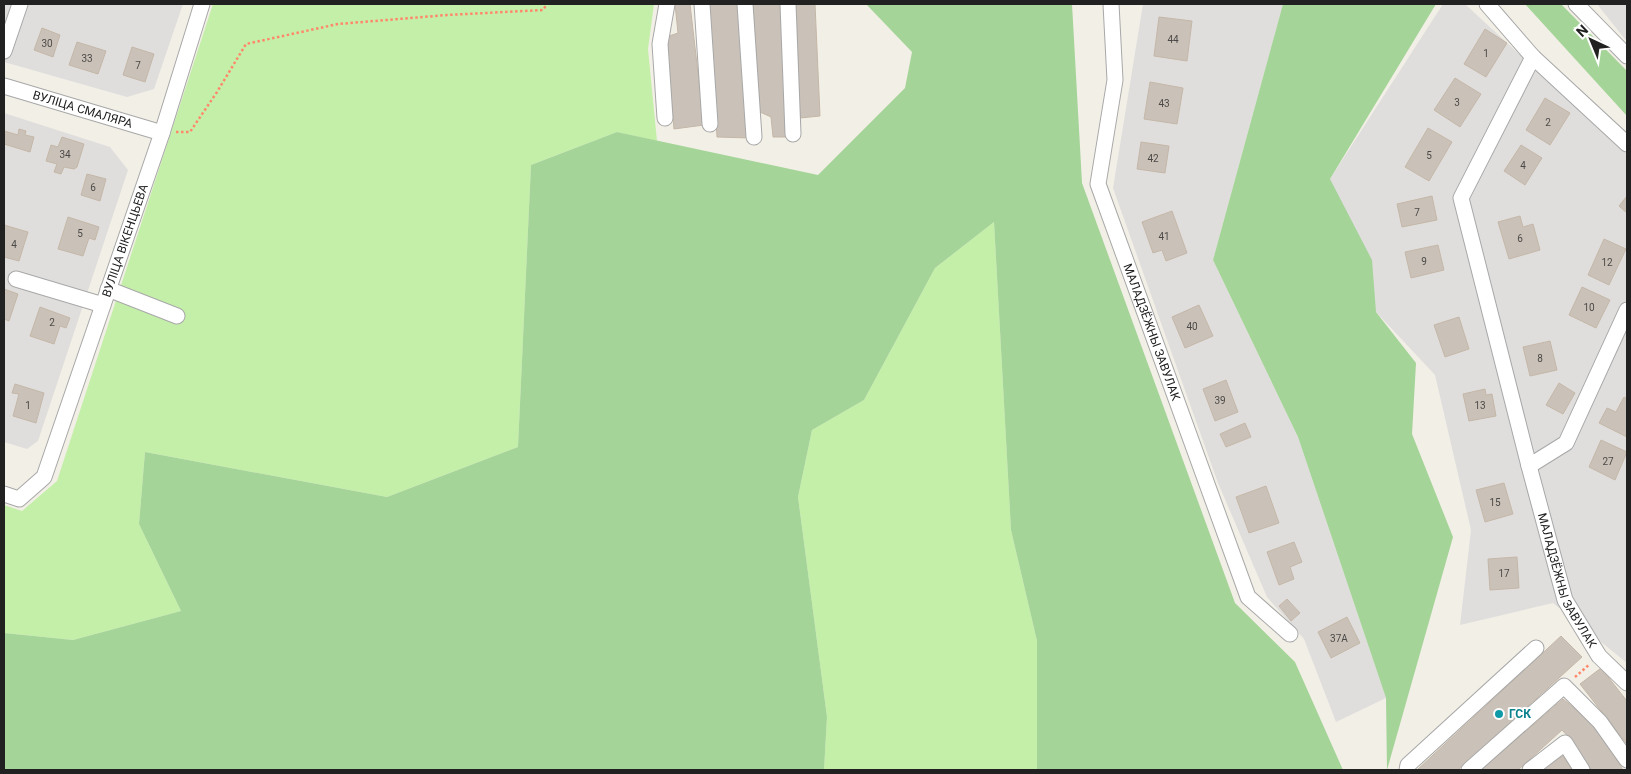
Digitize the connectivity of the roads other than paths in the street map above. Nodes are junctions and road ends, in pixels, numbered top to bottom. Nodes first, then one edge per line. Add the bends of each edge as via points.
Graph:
1 (20, 4) edge
2 (202, 4) edge
3 (666, 4) edge
4 (702, 4) edge
5 (745, 4) edge
6 (788, 4) edge
7 (1111, 4) edge
8 (1487, 4) edge
9 (1576, 4) edge
10 (4, 51) edge
11 (1627, 56) edge
12 (1533, 57) junction
13 (4, 86) edge
14 (665, 118) dead end
15 (710, 124) dead end
16 (162, 133) junction
17 (793, 134) dead end
18 (754, 137) dead end
19 (1627, 144) edge
20 (16, 279) dead end
21 (108, 289) junction
22 (103, 305) junction
23 (1627, 310) edge
24 (177, 316) dead end
25 (1529, 466) junction
26 (4, 494) edge
27 (1290, 634) dead end
28 (1536, 648) dead end
29 (1627, 683) edge
30 (1627, 760) edge
31 (1407, 770) edge
32 (1469, 770) edge
33 (1530, 770) edge
34 (1582, 770) edge

1 - 10 street
2 - 16 street, ВУЛІЦА ВІКЕНЦЬЕВА
3 - 14 street via 660,44
4 - 15 street
5 - 18 street
6 - 17 street
7 - 27 street, МАЛАДЗЁЖНЫ ЗАВУЛАК via 1115,80 1098,184 1248,597
8 - 12 street
9 - 11 street
12 - 19 street
12 - 25 street, МАЛАДЗЁЖНЫ ЗАВУЛАК via 1461,198
13 - 16 street, ВУЛІЦА СМАЛЯРА
16 - 21 street, ВУЛІЦА ВІКЕНЦЬЕВА
20 - 22 street
21 - 22 street, ВУЛІЦА ВІКЕНЦЬЕВА
21 - 24 street
22 - 26 street, ВУЛІЦА ВІКЕНЦЬЕВА via 44,477 19,499
23 - 25 street via 1566,443
25 - 29 street, МАЛАДЗЁЖНЫ ЗАВУЛАК via 1565,600 1599,656
28 - 31 street via 1408,765
30 - 32 street via 1600,722 1564,686
33 - 34 street via 1565,743

